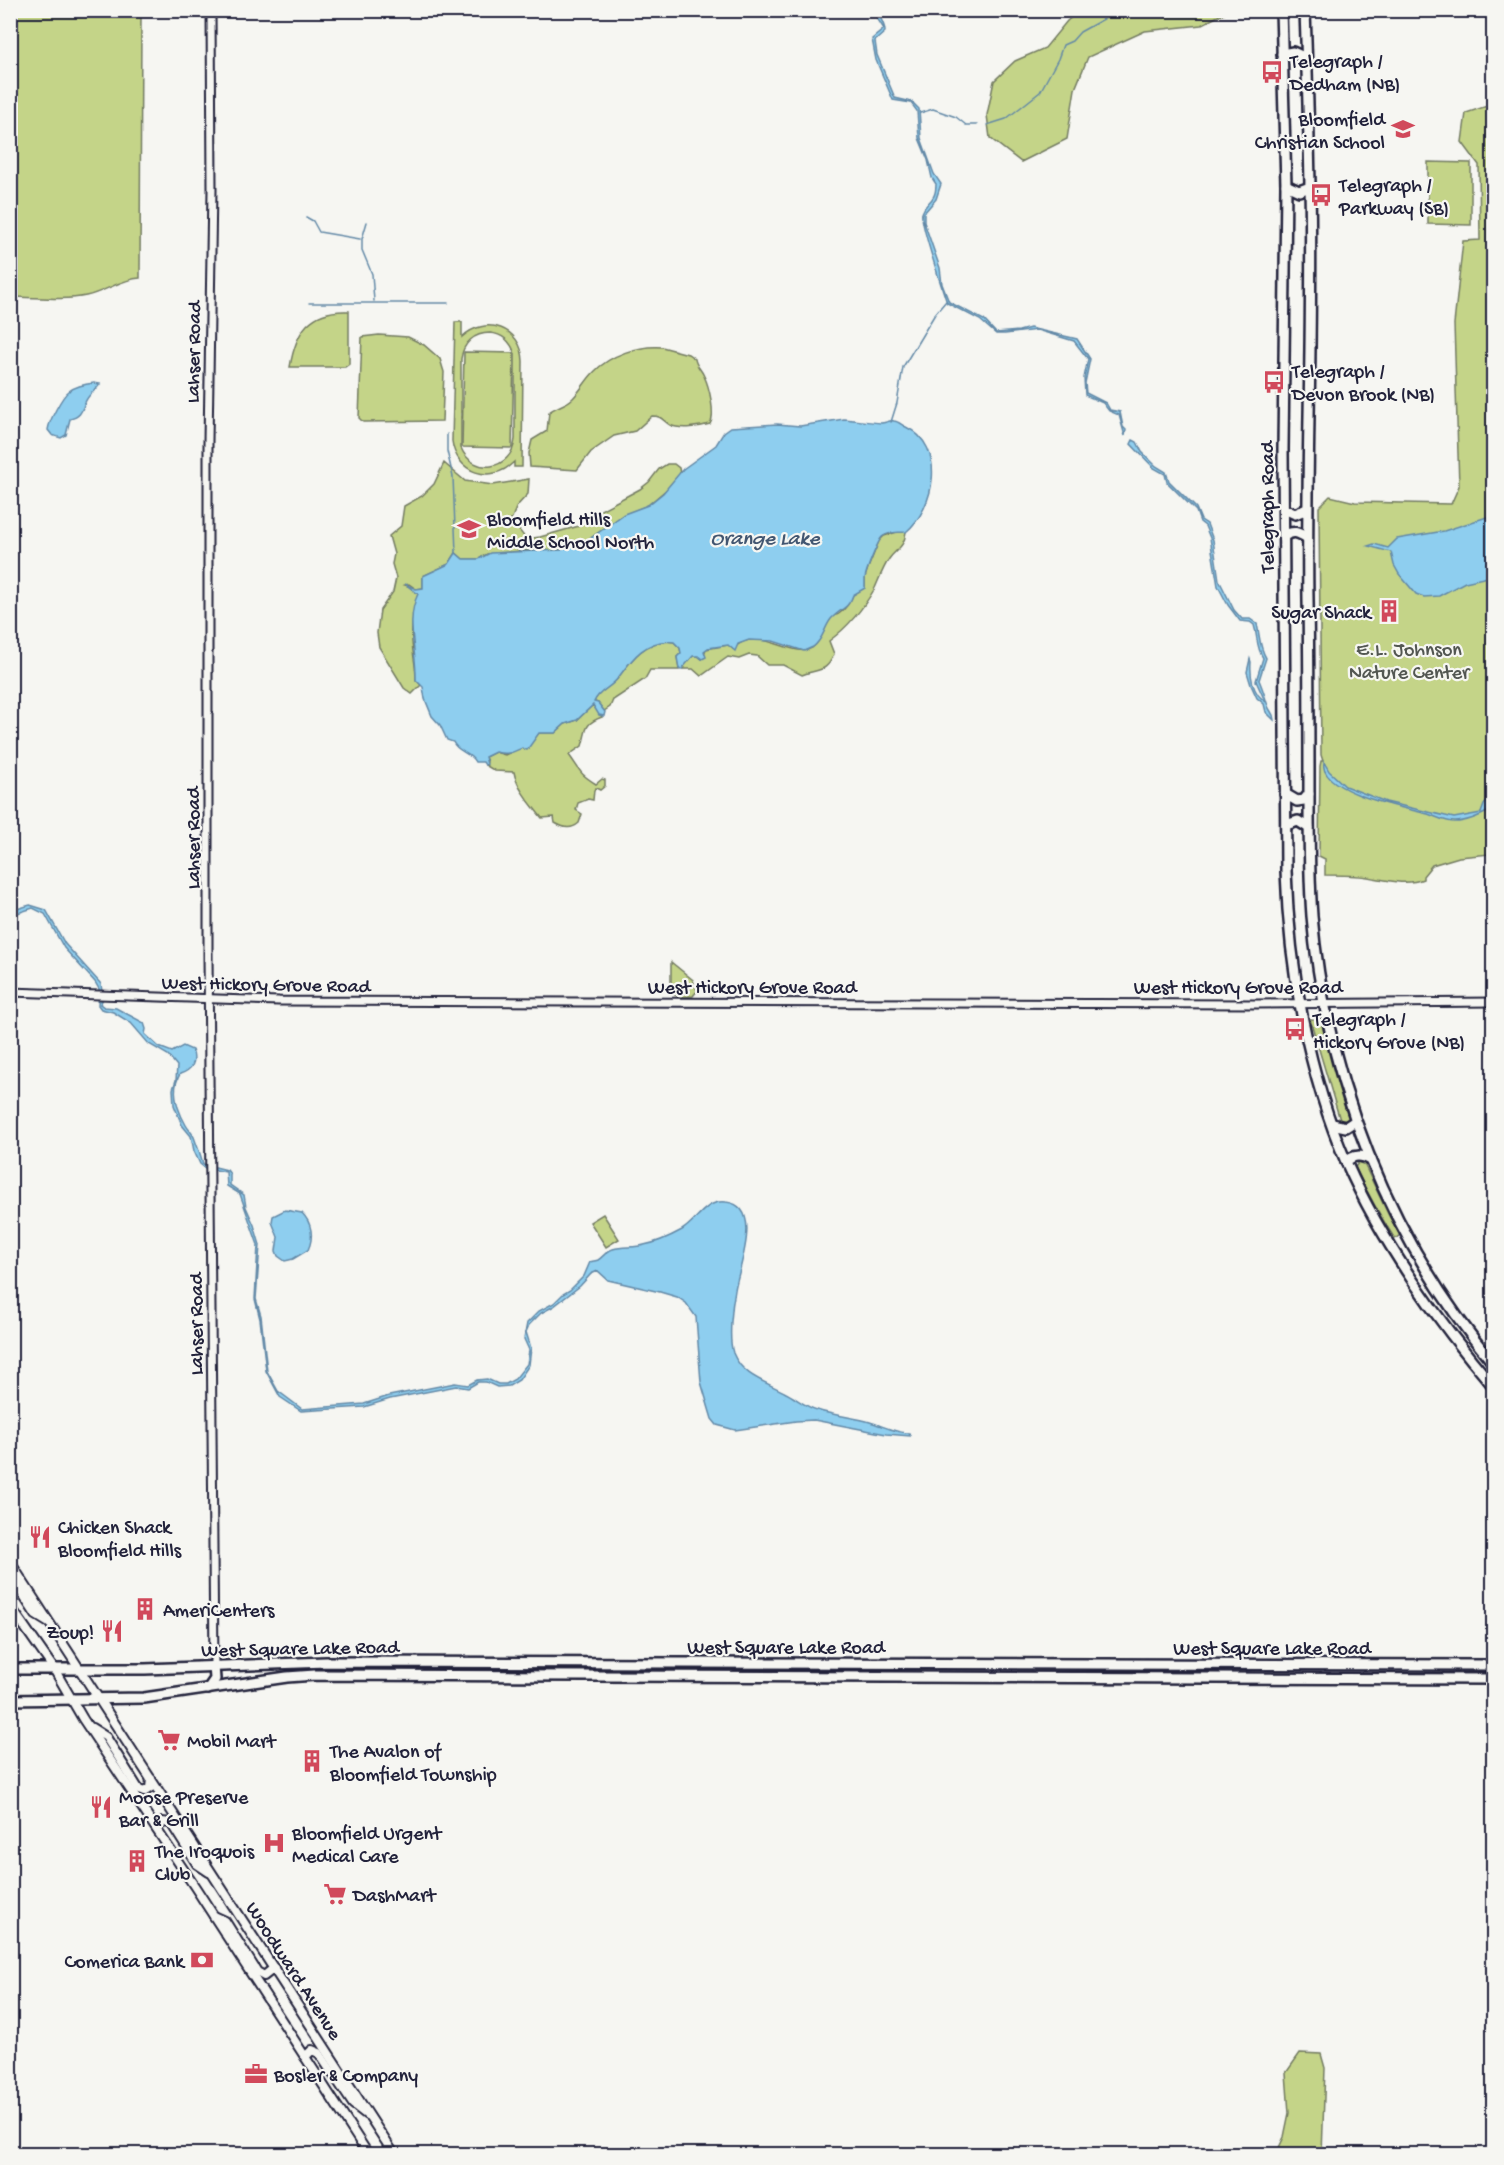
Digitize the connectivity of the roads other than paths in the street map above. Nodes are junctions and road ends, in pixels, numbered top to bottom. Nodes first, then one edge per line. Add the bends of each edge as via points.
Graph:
1 (211, 10) edge
2 (1281, 10) edge
3 (1305, 10) edge
4 (1282, 54) junction
5 (1306, 58) junction
6 (1286, 185) junction
7 (1311, 187) junction
8 (1284, 509) junction
9 (1307, 509) junction
10 (1284, 536) junction
11 (1307, 538) junction
12 (1286, 794) junction
13 (1309, 794) junction
14 (1286, 825) junction
15 (1310, 828) junction
16 (10, 992) edge
17 (209, 1000) junction
18 (1494, 1002) edge
19 (1299, 1003) junction
20 (1324, 1003) junction
21 (1355, 1121) junction
22 (1332, 1124) junction
23 (1371, 1160) junction
24 (1346, 1162) junction
25 (1494, 1364) edge
26 (1494, 1387) edge
27 (10, 1562) edge
28 (10, 1575) edge
29 (10, 1606) edge
30 (50, 1623) junction
31 (1494, 1665) edge
32 (214, 1666) junction
33 (10, 1669) edge
34 (54, 1669) junction
35 (80, 1669) junction
36 (1494, 1679) edge
37 (208, 1689) junction
38 (10, 1700) edge
39 (73, 1700) junction
40 (100, 1700) junction
41 (89, 1726) junction
42 (151, 1779) junction
43 (157, 1829) junction
44 (213, 1874) junction
45 (213, 1915) junction
46 (274, 1968) junction
47 (305, 2057) junction
48 (372, 2120) junction
49 (368, 2154) edge
50 (394, 2154) edge

1 - 17 street, Lahser Road
2 - 4 highway, Telegraph Road
3 - 5 highway, Telegraph Road
4 - 5 highway via 1293,52
4 - 6 highway, Telegraph Road
5 - 7 highway, Telegraph Road
6 - 7 highway via 1299,191
6 - 8 highway, Telegraph Road
7 - 9 highway, Telegraph Road
8 - 9 highway via 1294,514
8 - 10 highway, Telegraph Road
9 - 11 highway, Telegraph Road
10 - 11 highway via 1296,532
10 - 12 highway, Telegraph Road
11 - 13 highway, Telegraph Road
12 - 13 highway via 1297,801
12 - 14 highway, Telegraph Road
13 - 15 highway, Telegraph Road
14 - 15 highway via 1298,821
14 - 19 highway, Telegraph Road via 1289,922
15 - 20 highway, Telegraph Road via 1312,918
16 - 17 street, West Hickory Grove Road
17 - 19 street, West Hickory Grove Road
17 - 32 street, Lahser Road
18 - 20 street, West Hickory Grove Road
19 - 20 street, West Hickory Grove Road
19 - 22 highway, Telegraph Road
20 - 21 highway, Telegraph Road
21 - 22 highway via 1346,1127
21 - 23 highway, Telegraph Road
22 - 24 highway, Telegraph Road
23 - 24 highway via 1355,1156
23 - 25 highway, Telegraph Road via 1414,1250 1463,1326
24 - 26 highway, Telegraph Road via 1384,1234 1421,1291 1449,1333
27 - 30 main road, Woodward Avenue
28 - 30 main road via 36,1615
29 - 34 main road, Woodward Avenue
30 - 35 main road, Woodward Avenue
31 - 32 highway, West Square Lake Road via 304,1662
32 - 35 highway, West Square Lake Road
32 - 37 highway via 215,1679
33 - 34 highway, West Square Lake Road
34 - 35 highway, West Square Lake Road
34 - 39 main road, Woodward Avenue
35 - 40 main road, Woodward Avenue
36 - 37 highway, West Square Lake Road via 332,1675 287,1677
37 - 40 highway, West Square Lake Road
38 - 39 highway, West Square Lake Road
39 - 40 highway, West Square Lake Road
39 - 41 main road, Woodward Avenue
40 - 42 main road, Woodward Avenue
41 - 42 main road via 106,1737 140,1790 150,1788
41 - 43 main road, Woodward Avenue
42 - 44 main road, Woodward Avenue
43 - 44 main road via 162,1822 171,1823 197,1863
43 - 45 main road, Woodward Avenue
44 - 46 main road, Woodward Avenue
45 - 46 main road via 225,1921 257,1972 264,1976
45 - 47 main road, Woodward Avenue
46 - 48 main road, Woodward Avenue
47 - 48 main road via 312,2050 319,2053 353,2104
47 - 49 main road, Woodward Avenue
48 - 50 main road, Woodward Avenue

